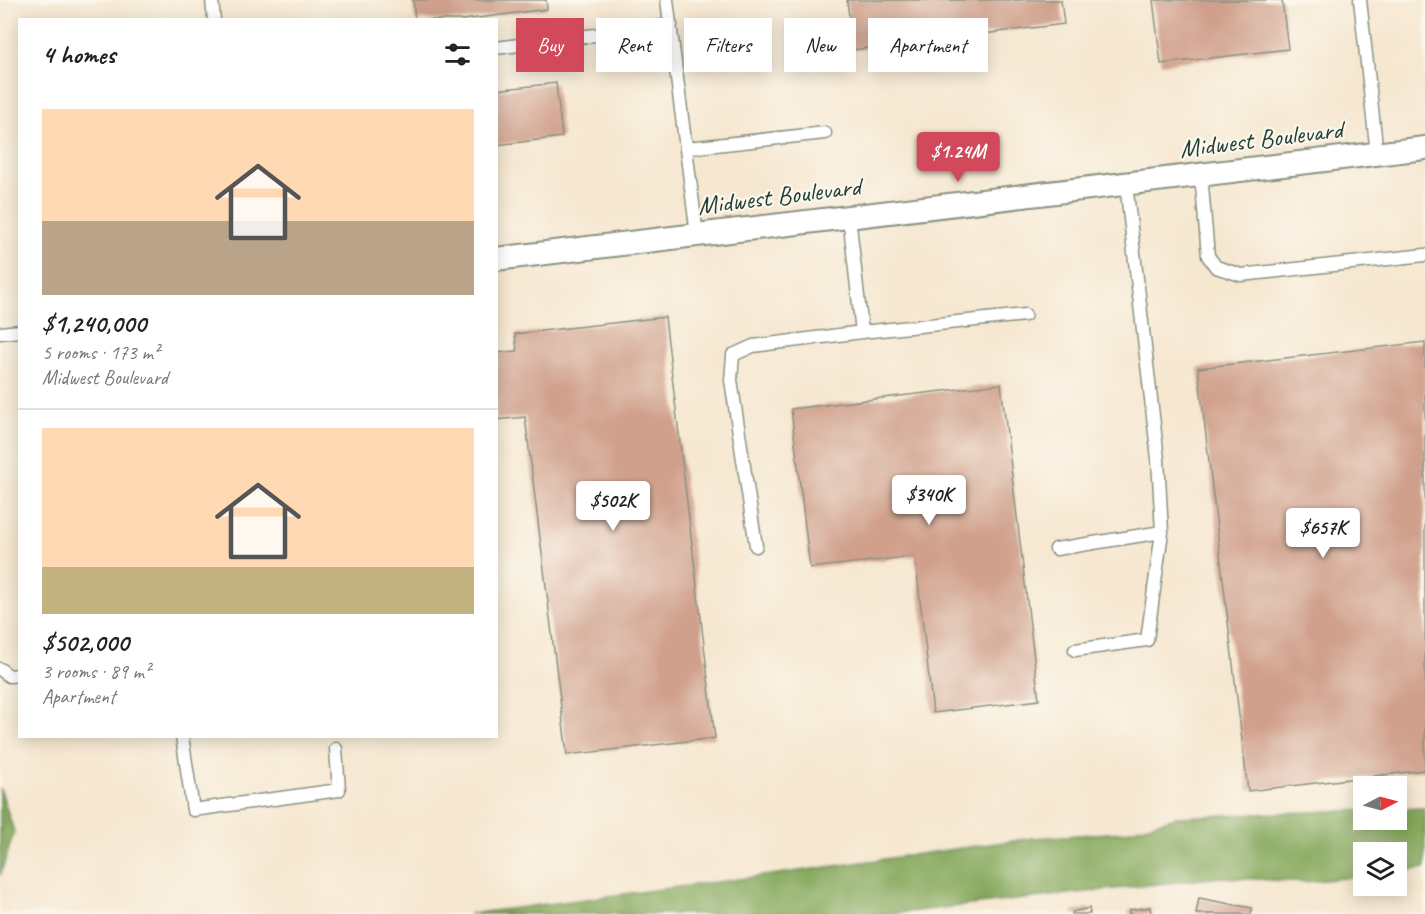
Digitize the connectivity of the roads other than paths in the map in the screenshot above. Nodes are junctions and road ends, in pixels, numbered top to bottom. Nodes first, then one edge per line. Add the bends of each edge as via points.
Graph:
1 (212, 0) edge
2 (668, 0) edge
3 (1360, 0) edge
4 (214, 18) edge
5 (670, 18) edge
6 (672, 33) edge
7 (596, 35) edge
8 (498, 48) edge
9 (825, 133) dead end
10 (687, 148) junction
11 (1425, 148) edge
12 (1377, 154) junction
13 (1201, 174) junction
14 (1126, 183) junction
15 (849, 216) junction
16 (697, 235) junction
17 (1425, 255) edge
18 (498, 259) edge
19 (1025, 315) dead end
20 (18, 331) edge
21 (862, 332) junction
22 (0, 333) edge
23 (1162, 532) junction
24 (756, 546) dead end
25 (1056, 549) dead end
26 (1075, 650) dead end
27 (0, 669) edge
28 (18, 675) edge
29 (182, 738) edge
30 (336, 749) dead end

1 - 4 lane
2 - 5 lane
3 - 12 lane
6 - 10 lane
7 - 8 lane
9 - 10 lane
10 - 16 lane
11 - 12 street, Midwest Boulevard
12 - 13 street, Midwest Boulevard
13 - 14 street, Midwest Boulevard
13 - 17 lane via 1208,256 1216,267 1241,275
14 - 15 street, Midwest Boulevard
14 - 23 lane via 1158,459
15 - 16 street, Midwest Boulevard
15 - 21 lane
16 - 18 street, Midwest Boulevard
19 - 21 lane
20 - 22 lane
21 - 24 lane via 753,346 733,355 731,380
23 - 25 lane
23 - 26 lane via 1147,640
27 - 28 lane via 9,676
29 - 30 lane via 193,810 339,790

